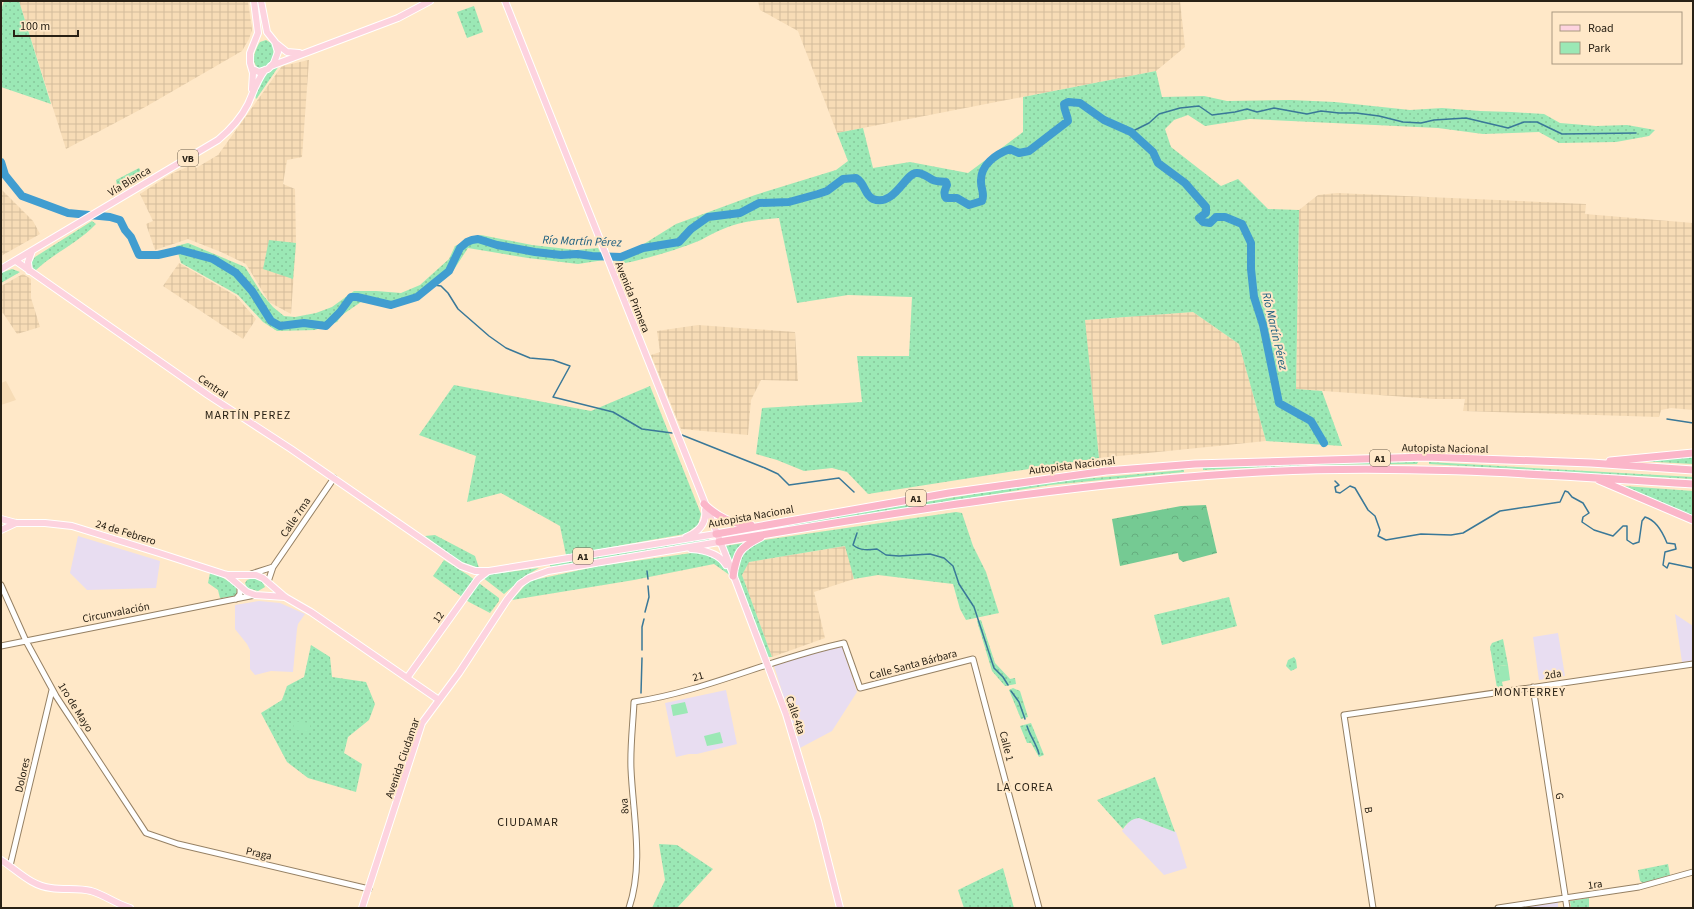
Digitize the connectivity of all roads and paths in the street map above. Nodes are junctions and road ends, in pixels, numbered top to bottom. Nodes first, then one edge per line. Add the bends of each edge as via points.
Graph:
1 (254, 1) edge
2 (261, 1) edge
3 (430, 1) edge
4 (505, 1) edge
5 (270, 37) junction
6 (255, 41) junction
7 (275, 42) junction
8 (306, 53) junction
9 (271, 66) junction
10 (252, 69) junction
11 (265, 70) junction
12 (251, 95) junction
13 (32, 251) junction
14 (16, 261) junction
15 (1, 269) edge
16 (29, 271) junction
17 (1693, 453) edge
18 (1591, 463) junction
19 (1693, 470) edge
20 (334, 478) junction
21 (1593, 478) junction
22 (1693, 484) edge
23 (704, 504) junction
24 (1, 519) edge
25 (1693, 520) edge
26 (16, 523) junction
27 (765, 525) junction
28 (1, 530) edge
29 (716, 534) junction
30 (769, 534) junction
31 (678, 540) junction
32 (719, 542) junction
33 (675, 549) junction
34 (461, 566) joint
35 (273, 568) junction
36 (488, 571) junction
37 (248, 574) junction
38 (227, 575) junction
39 (733, 576) junction
40 (268, 582) junction
41 (1, 585) edge
42 (240, 586) junction
43 (259, 595) junction
44 (285, 597) junction
45 (236, 599) junction
46 (500, 608) joint
47 (26, 641) junction
48 (1, 646) edge
49 (973, 659) joint
50 (1693, 664) edge
51 (768, 665) junction
52 (407, 678) junction
53 (858, 687) joint
54 (1533, 687) junction
55 (52, 690) junction
56 (439, 700) junction
57 (634, 702) joint
58 (1344, 715) joint
59 (146, 833) joint
60 (1, 860) edge
61 (10, 866) junction
62 (1693, 872) edge
63 (369, 889) junction
64 (1565, 899) junction
65 (128, 908) edge
66 (362, 908) edge
67 (629, 908) edge
68 (840, 908) edge
69 (1039, 908) edge
70 (1373, 908) edge
71 (1498, 908) edge
72 (1567, 908) edge

1 - 6 main road, VB via 258,29
2 - 5 main road via 264,25
3 - 8 main road via 398,18
4 - 23 main road, Avenida Primera
5 - 6 main road via 260,37
5 - 7 main road
6 - 10 main road, VB via 250,53
7 - 8 main road via 287,52
7 - 9 main road via 278,52
8 - 9 main road
9 - 11 main road, VB
10 - 11 main road via 256,72
10 - 12 main road, Vía Blanca / VB
11 - 12 main road, Vía Blanca / VB
12 - 13 main road, Vía Blanca / VB via 238,119 218,140
13 - 14 main road, Vía Blanca / VB
13 - 16 main road via 28,262
14 - 15 main road, Vía Blanca / VB
14 - 16 main road, Central
16 - 20 main road, Central via 208,395
17 - 18 highway
18 - 19 highway, Autopista Nacional / A1
18 - 27 highway, Autopista Nacional / A1 via 1426,457 1165,466 1106,471 949,493
20 - 34 main road, Central
20 - 35 street, Calle 7ma
21 - 22 highway, Autopista Nacional / A1
21 - 25 highway
21 - 30 highway, Autopista Nacional / A1 via 1389,468 1195,476 965,502
23 - 27 highway via 727,521
23 - 29 main road, Avenida Primera
23 - 31 main road via 705,514 701,527 690,536
24 - 26 main road, 24 de Febrero
26 - 28 main road, 24 de Febrero
26 - 38 main road, 24 de Febrero via 72,526
27 - 29 highway, Autopista Nacional / A1
29 - 31 main road, Autopista Nacional / A1
29 - 32 main road, Calle 4ta
30 - 32 highway, Autopista Nacional / A1
30 - 39 highway via 738,553
31 - 36 main road, Autopista Nacional / A1
32 - 33 main road, Autopista Nacional / A1
32 - 39 main road, Calle 4ta
33 - 39 main road via 716,554
33 - 46 main road, Autopista Nacional / A1 via 542,573 520,584
34 - 36 main road, Autopista Nacional / A1 via 475,571
35 - 37 street
35 - 40 street, Calle 7ma
36 - 52 main road, 12 via 478,579
37 - 38 main road, 24 de Febrero
37 - 40 main road, 24 de Febrero via 256,575
37 - 42 main road via 243,576
38 - 42 main road, 24 de Febrero
39 - 51 main road, Calle 4ta
40 - 43 main road via 267,591
40 - 44 main road, 24 de Febrero
41 - 47 street, 1ro de Mayo
42 - 43 main road, 24 de Febrero
42 - 45 street via 240,594
43 - 44 main road, 24 de Febrero
43 - 45 street, Circunvalación
44 - 52 main road, 24 de Febrero
45 - 47 street, Circunvalación
46 - 56 main road, Avenida Ciudamar
47 - 48 street, Circunvalación
47 - 55 street, 1ro de Mayo
49 - 53 street, Calle Santa Bárbara via 863,688
49 - 69 street, Calle 1
50 - 54 street, 2da
51 - 53 street, 21 via 844,643
51 - 57 street, 21 via 656,699
51 - 68 main road, Calle 4ta via 800,757
52 - 56 main road, 24 de Febrero
54 - 58 street, 2da
54 - 64 street, G
55 - 59 street, 1ro de Mayo
55 - 61 street, Dolores
56 - 63 main road, Avenida Ciudamar via 422,723
57 - 67 street, 8va via 631,768 636,830 636,884
58 - 70 street, B
59 - 63 street, Praga via 178,844
60 - 61 main road
61 - 65 main road via 38,884 51,888 89,891
62 - 64 street, 1ra via 1639,887
63 - 66 main road, Avenida Ciudamar
64 - 71 street, 1ra
64 - 72 street, G

